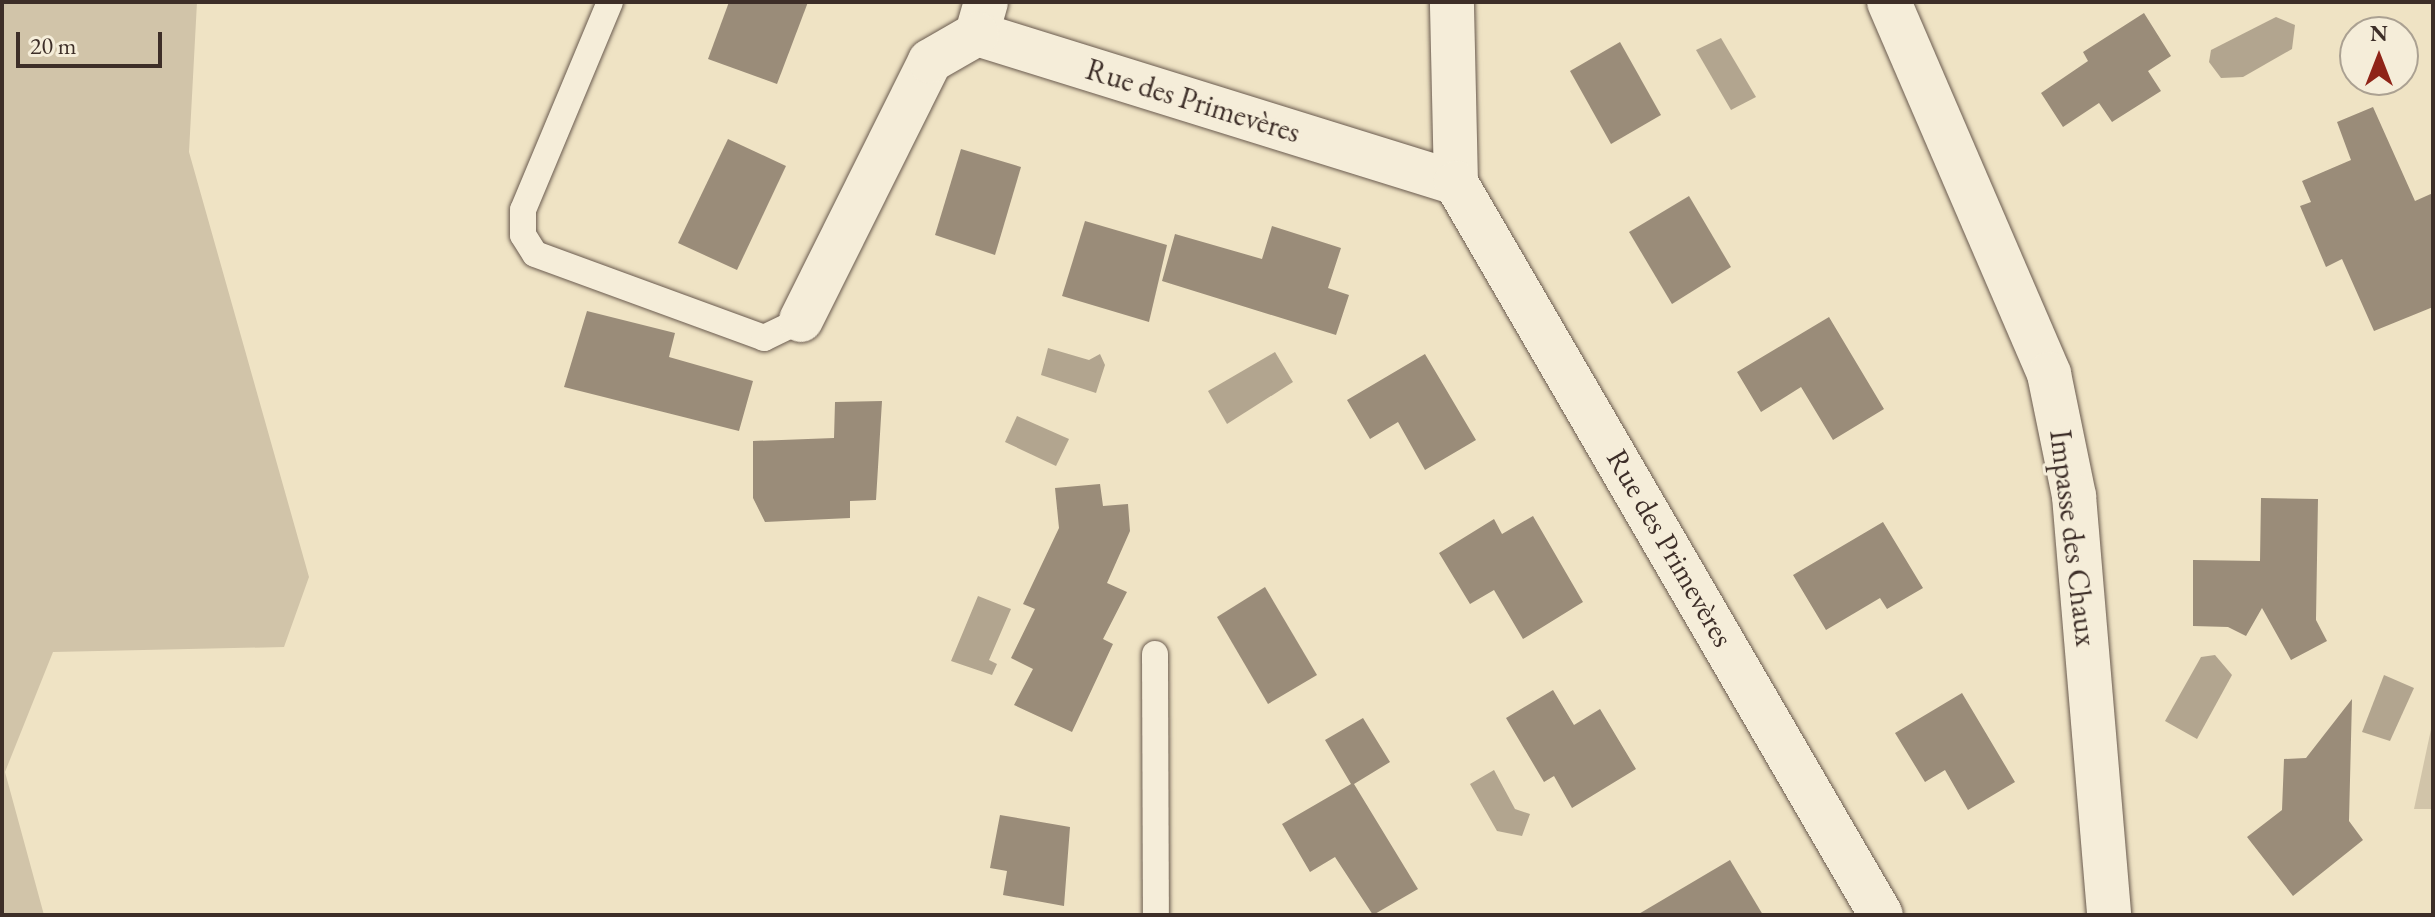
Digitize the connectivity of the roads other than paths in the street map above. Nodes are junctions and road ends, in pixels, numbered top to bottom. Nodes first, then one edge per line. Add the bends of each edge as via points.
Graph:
1 (610, 2) edge
2 (1452, 2) edge
3 (1889, 2) edge
4 (981, 18) edge
5 (1456, 183) junction
6 (801, 320) joint
7 (1155, 654) dead end
8 (1156, 915) edge
9 (1881, 915) edge
10 (2109, 915) edge

1 - 6 lane via 523,210 523,235 535,254 764,338
2 - 5 street, Rue des Primevères
3 - 10 street, Impasse des Chaux via 2049,374 2074,496
4 - 5 street, Rue des Primevères
4 - 6 street, Rue des Primevères via 930,61
5 - 9 street, Rue des Primevères
7 - 8 lane

